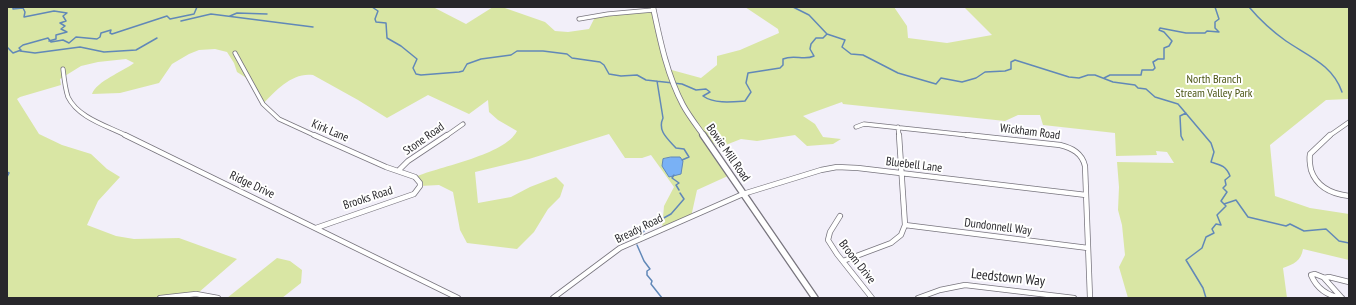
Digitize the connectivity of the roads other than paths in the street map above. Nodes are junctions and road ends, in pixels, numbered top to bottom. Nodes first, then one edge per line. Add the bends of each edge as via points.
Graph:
1 (653, 9) edge
2 (580, 19) dead end
3 (235, 53) dead end
4 (63, 69) dead end
5 (1349, 122) edge
6 (463, 124) dead end
7 (1343, 125) junction
8 (856, 126) dead end
9 (898, 127) junction
10 (1349, 128) edge
11 (398, 172) junction
12 (902, 173) junction
13 (420, 183) joint
14 (743, 194) junction
15 (1086, 195) junction
16 (1349, 196) edge
17 (840, 216) dead end
18 (905, 225) junction
19 (316, 228) junction
20 (1088, 248) junction
21 (843, 261) junction
22 (1325, 278) junction
23 (1349, 282) edge
24 (160, 298) edge
25 (218, 298) edge
26 (458, 298) edge
27 (553, 298) edge
28 (815, 298) edge
29 (872, 298) edge
30 (918, 298) edge
31 (1074, 298) edge
32 (1090, 298) edge
33 (1342, 298) edge

1 - 2 street
1 - 14 street, Bowie Mill Road via 671,81 692,120
3 - 11 street, Kirk Lane via 264,104 279,119
4 - 19 street, Ridge Drive via 69,100 87,116
5 - 7 street
6 - 11 street, Stone Road via 408,161
7 - 10 street
7 - 16 street via 1310,153 1309,160 1313,176 1321,186 1336,194
8 - 9 street, Wickham Road via 864,124
9 - 12 street
9 - 15 street, Wickham Road via 1070,148 1084,161
11 - 13 street, Kirk Lane via 415,177
12 - 14 street, Bluebell Lane via 837,167 807,173
12 - 15 street, Bluebell Lane
12 - 18 street
13 - 19 street, Brooks Road via 414,194
14 - 27 street, Bready Road via 622,248
14 - 28 street, Bowie Mill Road
15 - 20 street, Wickham Road
17 - 21 street, Broom Drive via 828,238
18 - 20 street, Dundonnell Way
18 - 21 street via 901,235 891,243
19 - 26 street, Ridge Drive
20 - 32 street, Wickham Road
21 - 29 street, Broom Drive
22 - 23 street
22 - 33 street
22 - 33 street via 1311,275 1328,295
24 - 25 street via 198,293
30 - 31 street, Leedstown Way via 965,285

